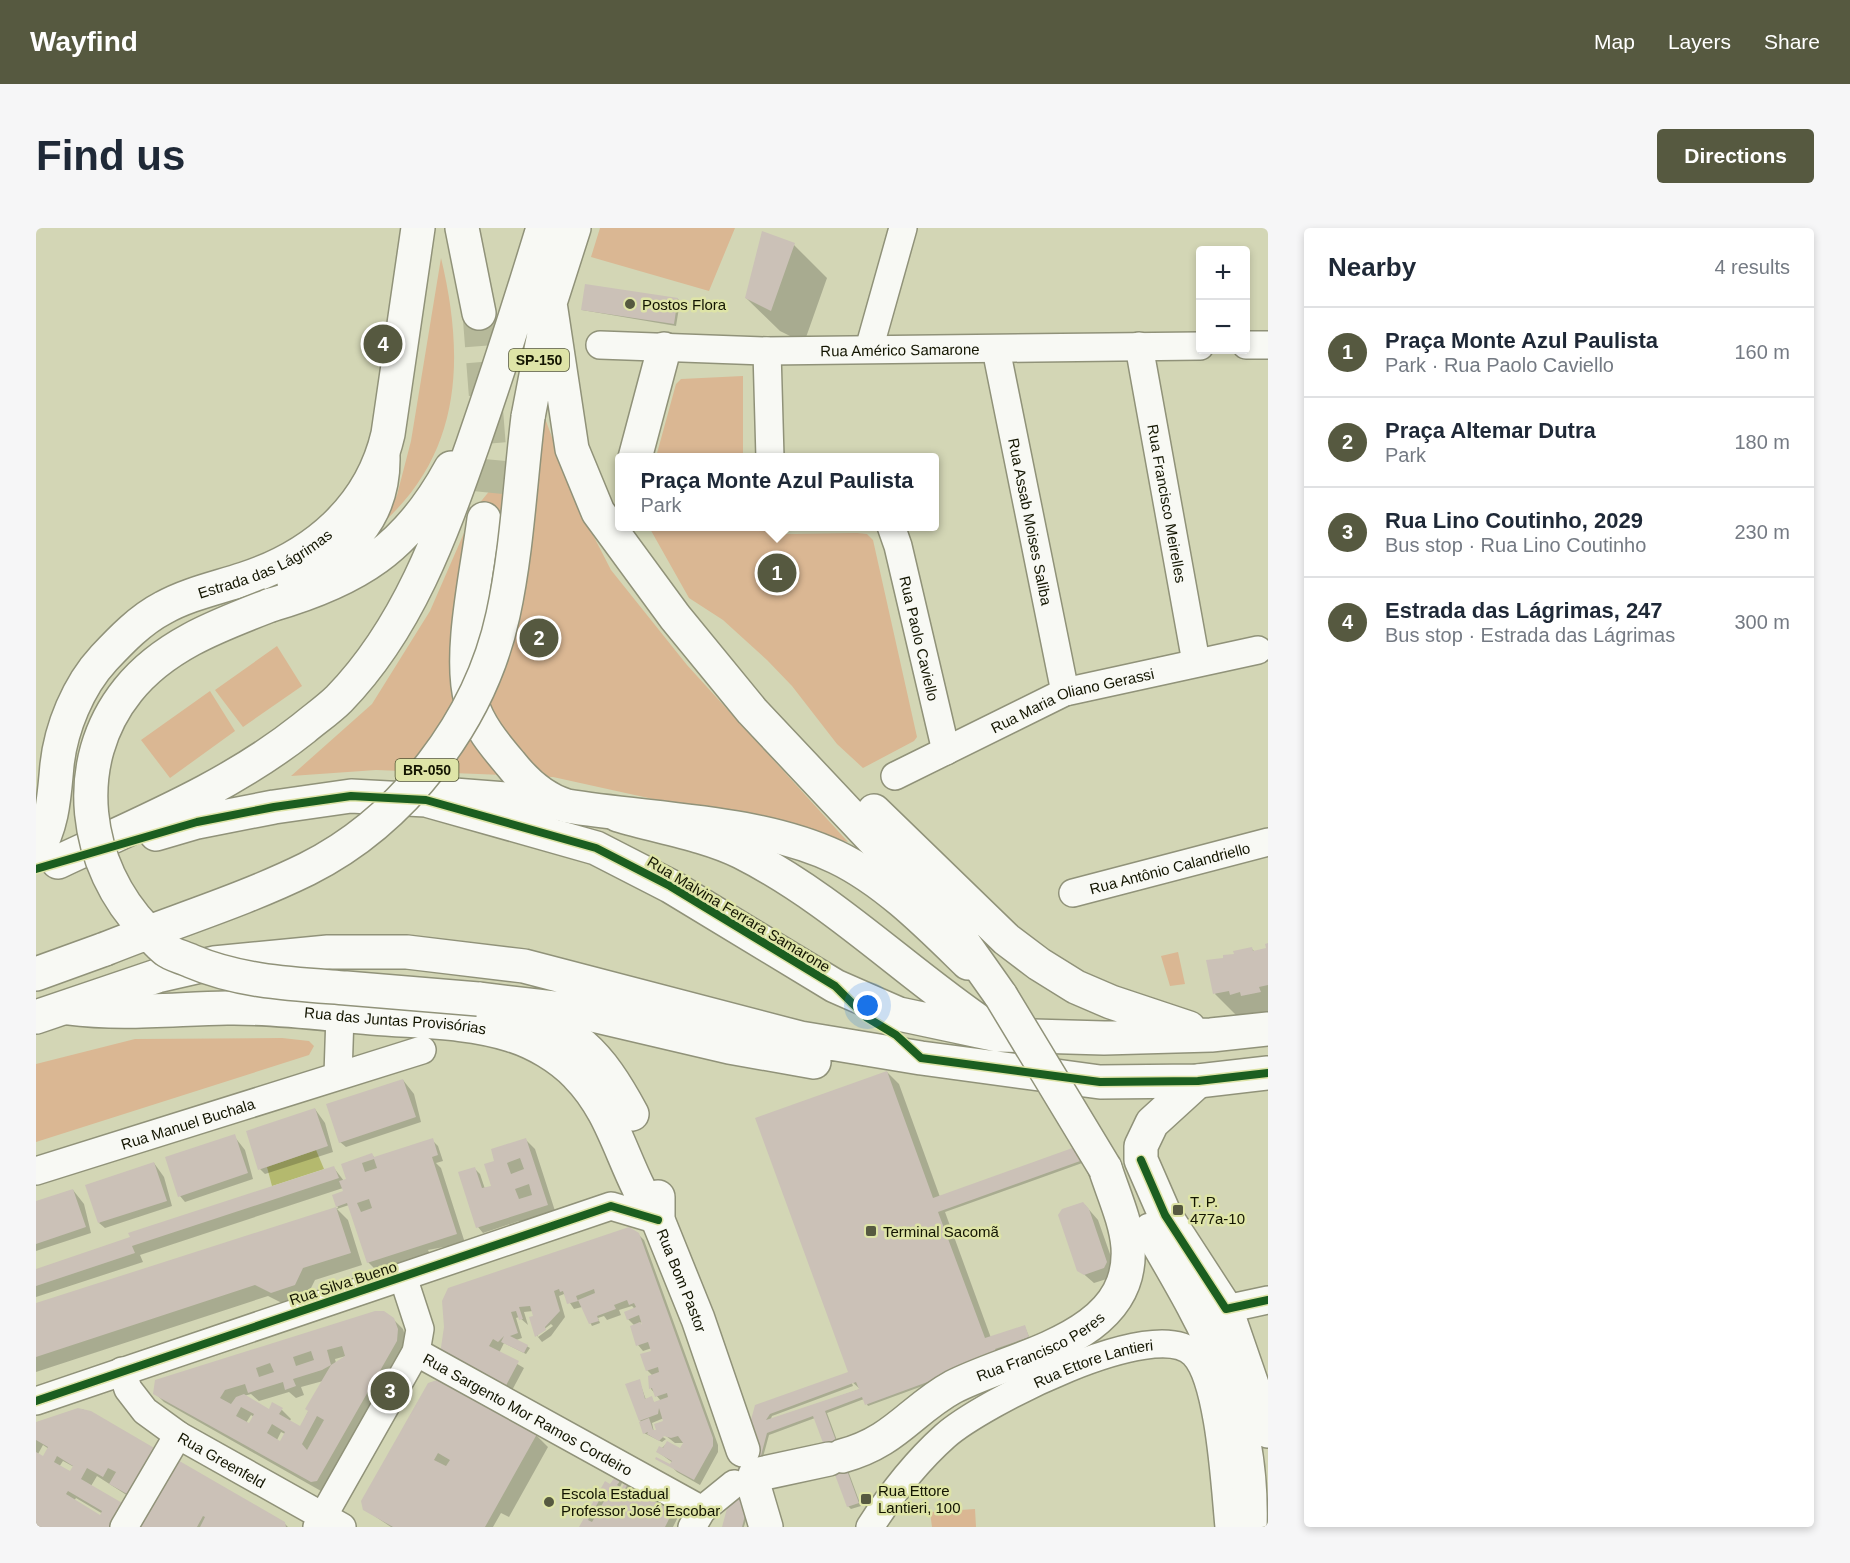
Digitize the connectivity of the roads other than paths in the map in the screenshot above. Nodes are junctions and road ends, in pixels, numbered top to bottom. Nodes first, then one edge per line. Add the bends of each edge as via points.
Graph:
1 (462, 228) edge
2 (543, 228) edge
3 (574, 228) edge
4 (903, 228) edge
5 (416, 244) edge
6 (469, 262) junction
7 (550, 303) junction
8 (479, 312) tunnel mouth
9 (600, 345) dead end
10 (1250, 345) edge
11 (1268, 345) edge
12 (1139, 346) junction
13 (1196, 346) edge
14 (664, 349) junction
15 (868, 349) junction
16 (996, 349) junction
17 (767, 351) junction
18 (491, 392) junction
19 (528, 417) joint
20 (636, 453) edge
21 (770, 453) edge
22 (383, 457) junction
23 (484, 519) tunnel mouth
24 (628, 531) edge
25 (893, 531) edge
26 (632, 560) junction
27 (275, 604) junction
28 (687, 632) junction
29 (1258, 650) dead end
30 (1196, 662) junction
31 (1065, 692) junction
32 (945, 752) junction
33 (895, 776) dead end
34 (426, 800) junction
35 (557, 803) junction
36 (618, 815) junction
37 (1268, 842) edge
38 (43, 861) edge
39 (1073, 893) dead end
40 (36, 974) edge
41 (1001, 996) junction
42 (486, 1000) junction
43 (340, 1016) junction
44 (47, 1017) edge
45 (1268, 1029) edge
46 (998, 1035) junction
47 (1211, 1035) junction
48 (422, 1050) dead end
49 (921, 1058) junction
50 (1268, 1073) edge
51 (338, 1075) junction
52 (1198, 1081) junction
53 (630, 1167) junction
54 (1106, 1168) junction
55 (36, 1171) edge
56 (612, 1206) junction
57 (658, 1220) junction
58 (403, 1277) junction
59 (1268, 1300) edge
60 (1226, 1309) junction
61 (416, 1352) junction
62 (122, 1371) junction
63 (36, 1401) edge
64 (1268, 1431) edge
65 (178, 1435) junction
66 (746, 1473) junction
67 (1268, 1511) edge
68 (697, 1519) edge
69 (327, 1523) edge
70 (124, 1527) edge
71 (766, 1527) edge
72 (870, 1527) edge
73 (1229, 1527) edge
74 (1250, 1527) edge
75 (1264, 1527) edge

1 - 6 main road
2 - 18 main road, SP-150
3 - 7 main road, SP-150
4 - 15 street
5 - 6 main road via 423,247 440,240 457,248
5 - 22 main road, Estrada das Lágrimas
6 - 8 main road
7 - 19 main road, SP-150
7 - 26 main road via 572,449 598,512
9 - 14 street, Rua Américo Samarone
10 - 11 street
12 - 13 street, Rua Américo Samarone
12 - 16 street, Rua Américo Samarone
12 - 30 street, Rua Francisco Meirelles
14 - 17 street, Rua Américo Samarone
14 - 20 main road
15 - 16 street, Rua Américo Samarone
15 - 17 street, Rua Américo Samarone
16 - 31 street, Rua Assab Moises Saliba
17 - 21 street
18 - 27 main road via 450,471 402,537 374,562 347,578
18 - 38 main road via 447,520 413,595 374,659 338,700 273,753 214,789
19 - 40 main road, BR-050, bridge via 503,615 490,660 459,724 422,776 381,820 345,848 308,869
22 - 27 main road via 382,484 365,522 341,552 295,582
22 - 38 main road, Estrada das Lágrimas via 362,496 334,530 314,546 273,569 163,607 102,660 69,714
23 - 35 main road via 467,668 471,700 479,722 526,782
24 - 26 main road
25 - 32 street, Rua Paolo Caviello
26 - 28 main road
27 - 42 main road, bridge via 177,646 128,690 103,729 91,781 92,830 109,880 134,918 166,950 221,974 281,983
28 - 41 main road via 752,711 948,921
28 - 47 main road via 766,698 1006,939 1076,987
29 - 30 street, Rua Maria Oliano Gerassi
30 - 31 street, Rua Maria Oliano Gerassi
31 - 32 street, Rua Maria Oliano Gerassi
32 - 33 street, Rua Maria Oliano Gerassi
34 - 35 main road via 454,795
34 - 38 main road via 351,796 274,807
34 - 46 main road, Rua Malvina Ferrara Samarone via 596,848 670,886 835,986 899,1014
35 - 36 main road
36 - 41 main road via 743,830 837,857 917,914
36 - 46 main road via 712,841 781,875 837,911 938,994
37 - 39 street, Rua Antônio Calandriello
41 - 54 main road, bridge
42 - 49 main road via 571,1010 729,1047 815,1062
42 - 57 main road, Rua Bom Pastor via 550,1024 602,1063 632,1114 658,1190
43 - 44 main road, Rua das Juntas Provisórias via 253,1007
43 - 51 street
43 - 53 main road, Rua das Juntas Provisórias via 465,1026 530,1042 575,1072 595,1093
44 - 49 main road via 157,976 214,963 328,952 407,952 524,966 800,1038
45 - 47 main road, Rua Malvina Ferrara Samarone
46 - 47 main road, Rua Malvina Ferrara Samarone
48 - 51 street, Rua Manuel Buchala
49 - 52 main road via 1100,1082
50 - 52 main road
51 - 55 street, Rua Manuel Buchala
52 - 60 main road via 1152,1123 1141,1146 1140,1160 1166,1215
53 - 56 street
53 - 57 main road, Rua das Juntas Provisórias via 642,1199
54 - 66 main road, Rua Francisco Peres via 1128,1245 1125,1273 1115,1299 1100,1317 1064,1341 945,1391 886,1438 863,1450
54 - 74 main road via 1145,1222 1207,1328 1229,1382 1242,1424 1249,1468
56 - 57 street
56 - 58 street, Rua Silva Bueno
57 - 66 main road, Rua Bom Pastor via 698,1319
58 - 61 street via 420,1329
58 - 62 street, Rua Silva Bueno
59 - 60 street
60 - 64 main road
61 - 68 street, Rua Sargento Mor Ramos Cordeiro
61 - 69 street
62 - 63 street, Rua Silva Bueno
62 - 65 street, Rua Greenfeld via 128,1389 145,1411
65 - 69 street, Rua Greenfeld
65 - 70 street
66 - 68 street
66 - 71 main road, Rua Bom Pastor
67 - 75 main road
72 - 73 street, Rua Ettore Lantieri via 924,1456 971,1416 1070,1367 1156,1343 1173,1343 1194,1354 1204,1367 1220,1442

